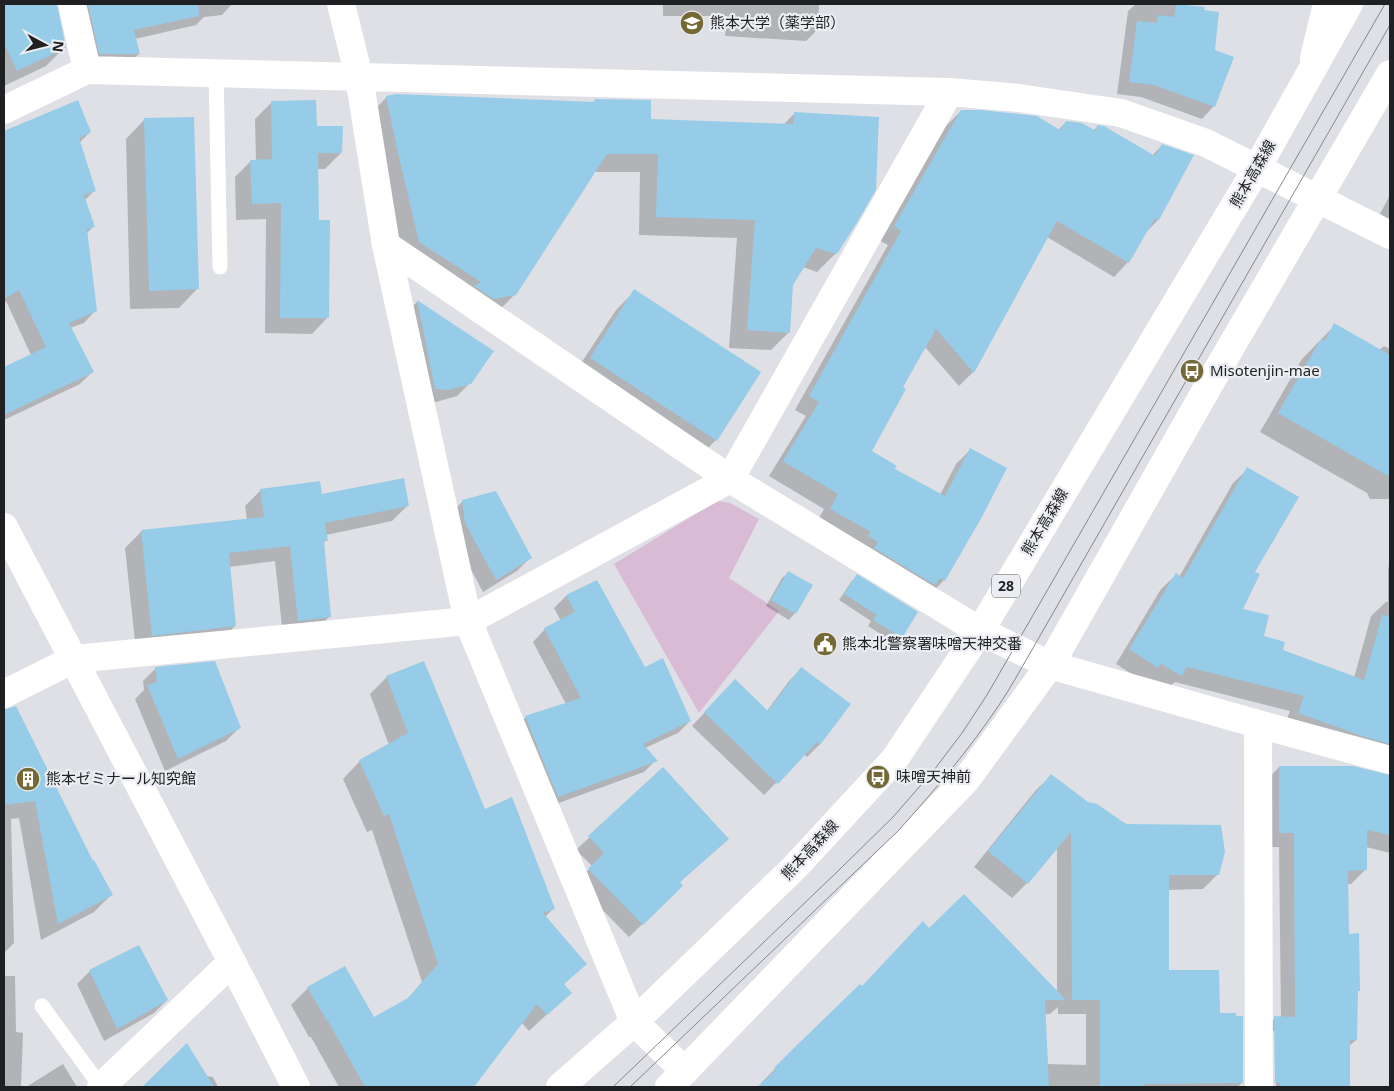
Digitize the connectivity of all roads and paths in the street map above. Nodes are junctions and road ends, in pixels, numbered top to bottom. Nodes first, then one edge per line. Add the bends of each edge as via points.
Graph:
1 (72, 4) edge
2 (342, 4) edge
3 (1327, 4) edge
4 (1349, 4) edge
5 (87, 70) junction
6 (1311, 72) junction
7 (216, 73) junction
8 (1390, 74) edge
9 (359, 77) junction
10 (949, 92) junction
11 (4, 110) edge
12 (1257, 168) junction
13 (1317, 199) junction
14 (1390, 235) edge
15 (386, 245) junction
16 (220, 267) dead end
17 (730, 479) junction
18 (4, 528) edge
19 (468, 621) junction
20 (980, 631) junction
21 (74, 660) junction
22 (1050, 665) junction
23 (4, 694) edge
24 (1258, 724) junction
25 (1390, 760) edge
26 (232, 962) junction
27 (42, 1006) dead end
28 (634, 1022) junction
29 (677, 1079) edge
30 (101, 1087) edge
31 (296, 1087) edge
32 (560, 1087) edge
33 (1260, 1087) edge

1 - 5 street
2 - 9 street
3 - 6 street
4 - 6 street, 熊本高森線 / 28
5 - 7 street
5 - 11 street
6 - 12 street, 熊本高森線 / 28
7 - 9 street
7 - 16 lane
8 - 13 street
9 - 10 street
9 - 15 street
10 - 12 street via 1019,98 1121,113 1206,143
10 - 17 street
12 - 13 street
12 - 20 street, 熊本高森線 / 28
13 - 14 street
13 - 22 street
15 - 17 street
15 - 19 street
17 - 19 street
17 - 20 street
18 - 21 street
19 - 21 street
19 - 28 street
20 - 22 street
20 - 28 street, 熊本高森線 / 28 via 894,760 794,868
21 - 23 street
21 - 26 street
22 - 24 street
22 - 29 street via 966,780
24 - 25 street
24 - 33 street
26 - 30 street
26 - 31 street
27 - 30 lane
28 - 29 street
28 - 32 street, 熊本高森線 / 28

